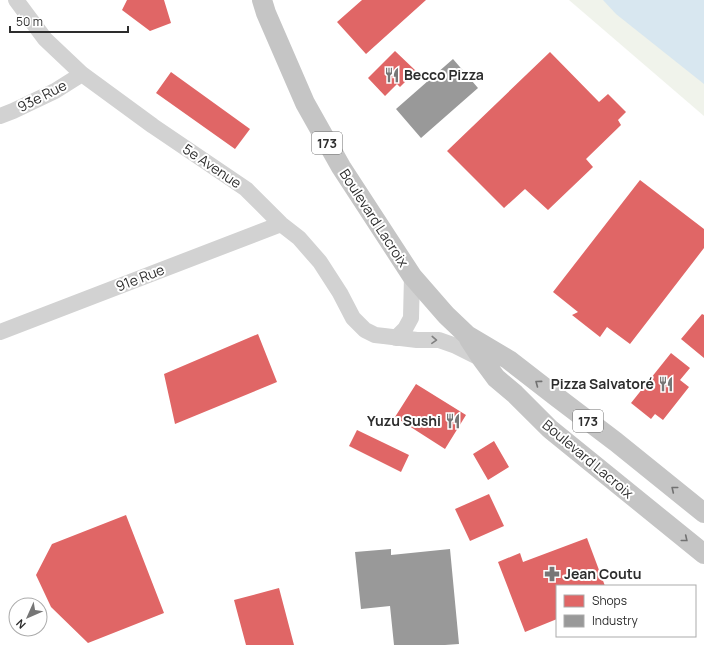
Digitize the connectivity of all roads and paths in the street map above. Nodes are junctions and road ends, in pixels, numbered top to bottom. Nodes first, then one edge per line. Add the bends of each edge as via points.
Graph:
1 (16, 0) edge
2 (262, 0) edge
3 (82, 74) junction
4 (0, 116) edge
5 (281, 224) junction
6 (412, 276) junction
7 (0, 332) edge
8 (467, 335) junction
9 (396, 338) junction
10 (482, 359) junction
11 (704, 513) edge
12 (704, 554) edge

1 - 3 street, 5e Avenue via 44,39
2 - 6 main road, Boulevard Lacroix / 173 via 304,104 341,167
3 - 4 street, 93e Rue via 55,91
3 - 5 street, 5e Avenue via 246,189
5 - 7 street, 91e Rue
5 - 9 street, 5e Avenue via 299,238 320,262 353,318 365,330
6 - 8 main road, Boulevard Lacroix / 173
6 - 9 street via 411,318
8 - 10 main road, Boulevard Lacroix / 173
11 -> 8 main road, Boulevard Lacroix / 173 via 527,374
9 -> 10 street, 5e Avenue via 439,340
10 -> 12 main road, Boulevard Lacroix / 173 via 496,378 550,429

